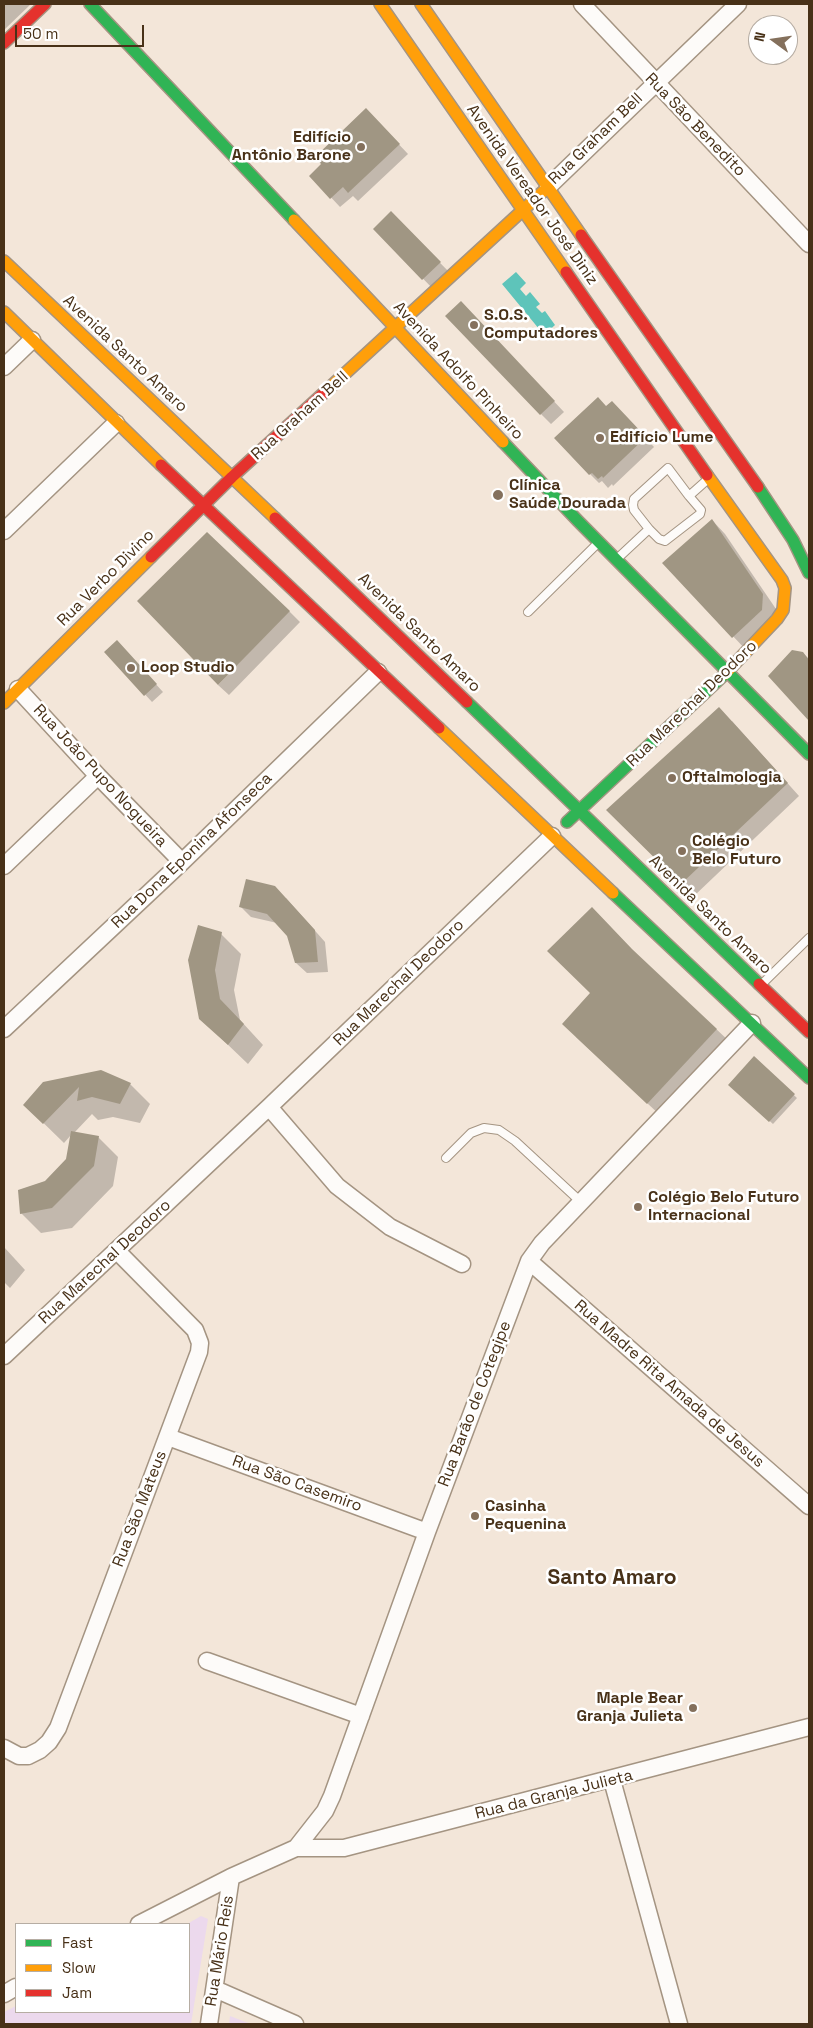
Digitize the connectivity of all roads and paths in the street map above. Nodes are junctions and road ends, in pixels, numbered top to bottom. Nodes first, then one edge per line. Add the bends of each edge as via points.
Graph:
1 (45, 4) edge
2 (90, 4) edge
3 (380, 4) edge
4 (421, 4) edge
5 (582, 4) edge
6 (738, 4) edge
7 (4, 43) edge
8 (655, 82) junction
9 (548, 186) junction
10 (522, 210) junction
11 (809, 244) edge
12 (4, 261) edge
13 (4, 312) edge
14 (396, 328) junction
15 (32, 340) junction
16 (4, 367) edge
17 (116, 423) junction
18 (232, 477) junction
19 (709, 478) junction
20 (689, 496) junction
21 (204, 504) junction
22 (649, 528) junction
23 (4, 531) edge
24 (598, 543) junction
25 (615, 560) junction
26 (809, 573) edge
27 (785, 604) joint
28 (528, 612) dead end
29 (378, 672) junction
30 (728, 672) junction
31 (18, 689) junction
32 (4, 703) edge
33 (809, 754) edge
34 (98, 776) junction
35 (580, 811) junction
36 (552, 836) junction
37 (182, 862) junction
38 (4, 866) edge
39 (809, 938) edge
40 (760, 986) junction
41 (752, 1023) junction
42 (4, 1029) edge
43 (809, 1032) edge
44 (809, 1078) edge
45 (270, 1107) junction
46 (446, 1158) dead end
47 (582, 1203) junction
48 (117, 1251) junction
49 (529, 1261) junction
50 (462, 1264) dead end
51 (4, 1356) edge
52 (168, 1437) junction
53 (809, 1506) edge
54 (427, 1532) junction
55 (208, 1660) dead end
56 (361, 1716) junction
57 (809, 1728) edge
58 (4, 1748) edge
59 (612, 1780) junction
60 (296, 1848) junction
61 (231, 1877) junction
62 (141, 1923) edge
63 (15, 1988) edge
64 (215, 1989) junction
65 (4, 1994) edge
66 (209, 2024) edge
67 (295, 2024) edge
68 (679, 2024) edge

1 - 7 main road
2 - 14 main road, Avenida Adolfo Pinheiro
3 - 10 main road, Avenida Vereador José Diniz
4 - 9 main road, Avenida Vereador José Diniz
5 - 8 street, Rua São Benedito
6 - 8 street, Rua Graham Bell
8 - 9 street, Rua Graham Bell
8 - 11 street, Rua São Benedito
9 - 10 main road, Rua Graham Bell
9 - 26 main road, Avenida Vereador José Diniz via 727,440 793,540
10 - 14 main road, Rua Graham Bell
10 - 19 main road, Avenida Vereador José Diniz
12 - 18 main road, Avenida Santo Amaro
13 - 15 main road
14 - 18 main road, Rua Graham Bell
14 - 24 main road, Avenida Adolfo Pinheiro
15 - 16 street
15 - 17 main road
17 - 21 main road
17 - 23 street
18 - 21 main road, Rua Verbo Divino
18 - 35 main road, Avenida Santo Amaro
19 - 20 lane
19 - 27 main road, Avenida Vereador José Diniz via 782,580
20 - 22 lane via 702,510 670,539 659,539
20 - 22 lane via 668,468 634,499 632,505
21 - 29 main road
21 - 31 main road, Rua Verbo Divino
22 - 25 lane
24 - 25 main road, Avenida Adolfo Pinheiro
24 - 28 lane
25 - 30 main road, Avenida Adolfo Pinheiro
27 - 30 main road, Rua Marechal Deodoro via 778,620
29 - 36 main road
29 - 37 street, Rua Dona Eponina Afonseca
30 - 33 main road, Avenida Adolfo Pinheiro
30 - 35 main road, Rua Marechal Deodoro
31 - 32 main road, Rua Verbo Divino
31 - 34 street, Rua João Pupo Nogueira
34 - 37 street, Rua João Pupo Nogueira
34 - 38 street
35 - 36 main road, Rua Marechal Deodoro
35 - 40 main road, Avenida Santo Amaro
36 - 41 main road
36 - 45 street, Rua Marechal Deodoro
37 - 42 street, Rua Dona Eponina Afonseca
39 - 40 lane
40 - 43 main road, Avenida Santo Amaro
41 - 44 main road
41 - 47 street, Rua Barão de Cotegipe
45 - 48 street, Rua Marechal Deodoro
45 - 50 street via 337,1186 390,1226
46 - 47 lane via 471,1133 484,1128 499,1130 515,1140
47 - 49 street, Rua Barão de Cotegipe via 542,1243
48 - 51 street, Rua Marechal Deodoro
48 - 52 street, Rua São Mateus via 198,1336 199,1352
49 - 53 street, Rua Madre Rita Amada de Jesus
49 - 54 street, Rua Barão de Cotegipe
52 - 54 street, Rua São Casemiro
52 - 58 street, Rua São Mateus via 149,1480 58,1728 49,1742 28,1756 19,1756
54 - 56 street, Rua Barão de Cotegipe
55 - 56 street
56 - 60 street, Rua Barão de Cotegipe via 325,1811
57 - 59 street, Rua da Granja Julieta
59 - 60 street, Rua da Granja Julieta via 344,1848
59 - 68 street
60 - 61 street
61 - 62 street
61 - 64 street, Rua Mário Reis
63 - 65 street
64 - 66 street, Rua Mário Reis
64 - 67 street

